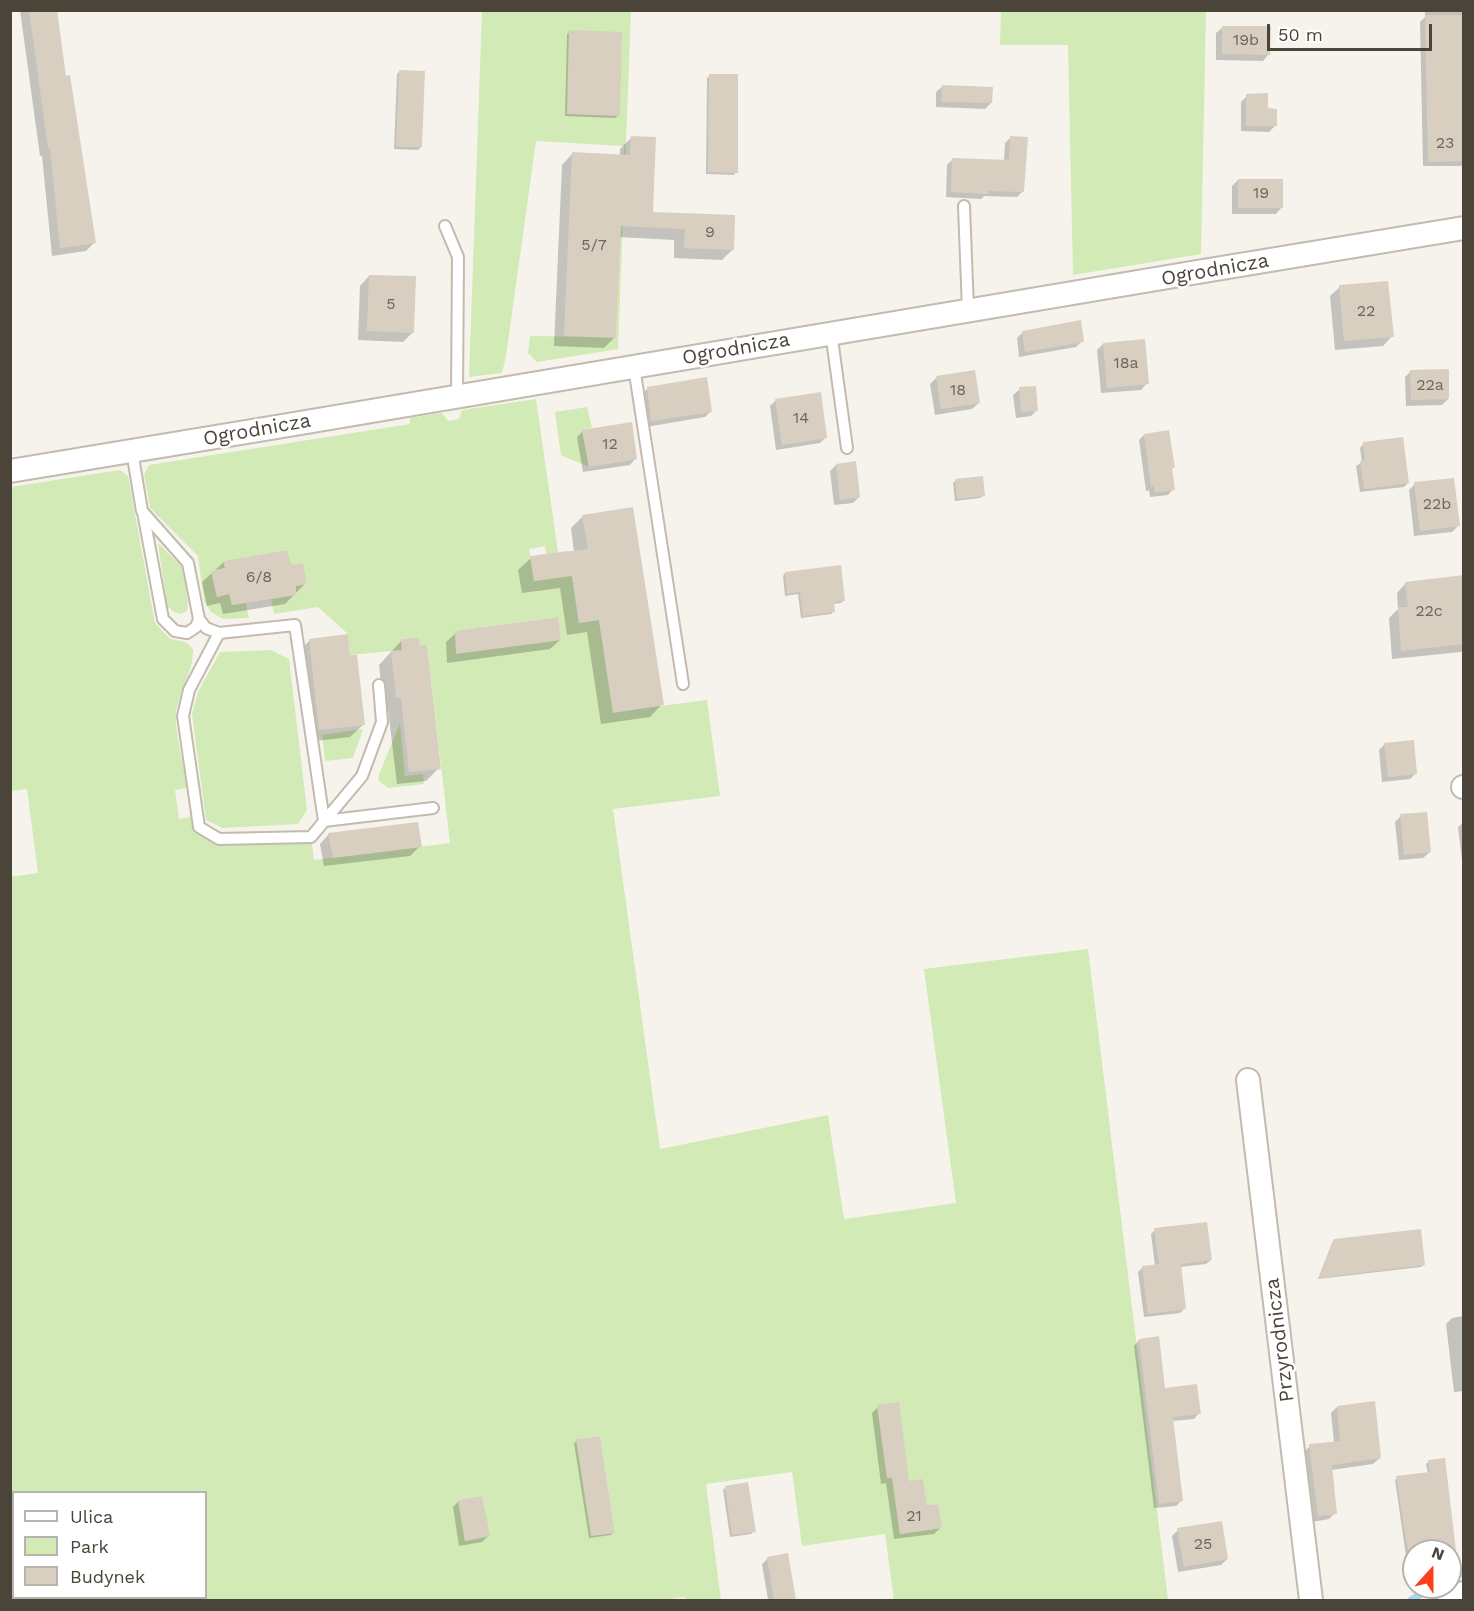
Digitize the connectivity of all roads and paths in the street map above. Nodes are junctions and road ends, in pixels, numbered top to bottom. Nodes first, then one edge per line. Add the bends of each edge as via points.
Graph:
1 (964, 206) dead end
2 (445, 226) dead end
3 (1463, 235) edge
4 (968, 310) junction
5 (831, 332) junction
6 (633, 367) junction
7 (457, 396) junction
8 (847, 448) dead end
9 (132, 451) junction
10 (10, 471) edge
11 (142, 512) junction
12 (199, 619) junction
13 (219, 633) junction
14 (683, 684) dead end
15 (379, 685) dead end
16 (434, 808) dead end
17 (324, 821) junction
18 (1248, 1080) dead end
19 (1464, 1593) edge
20 (1311, 1600) edge
21 (1449, 1600) edge

1 - 4 lane
2 - 7 lane via 458,257
3 - 4 street, Ogrodnicza
4 - 5 street, Ogrodnicza
5 - 6 street, Ogrodnicza
5 - 8 lane
6 - 7 street, Ogrodnicza
6 - 14 lane
7 - 9 street, Ogrodnicza
9 - 10 street, Ogrodnicza
9 - 11 lane
11 - 12 lane via 188,563
11 - 12 lane via 163,619 175,631 187,633
12 - 13 lane via 206,628
13 - 17 lane via 295,625
13 - 17 lane via 189,690 183,716 199,827 219,839 311,837
15 - 17 lane via 382,722 362,776
16 - 17 lane
18 - 20 street, Przyrodnicza
19 - 21 street

